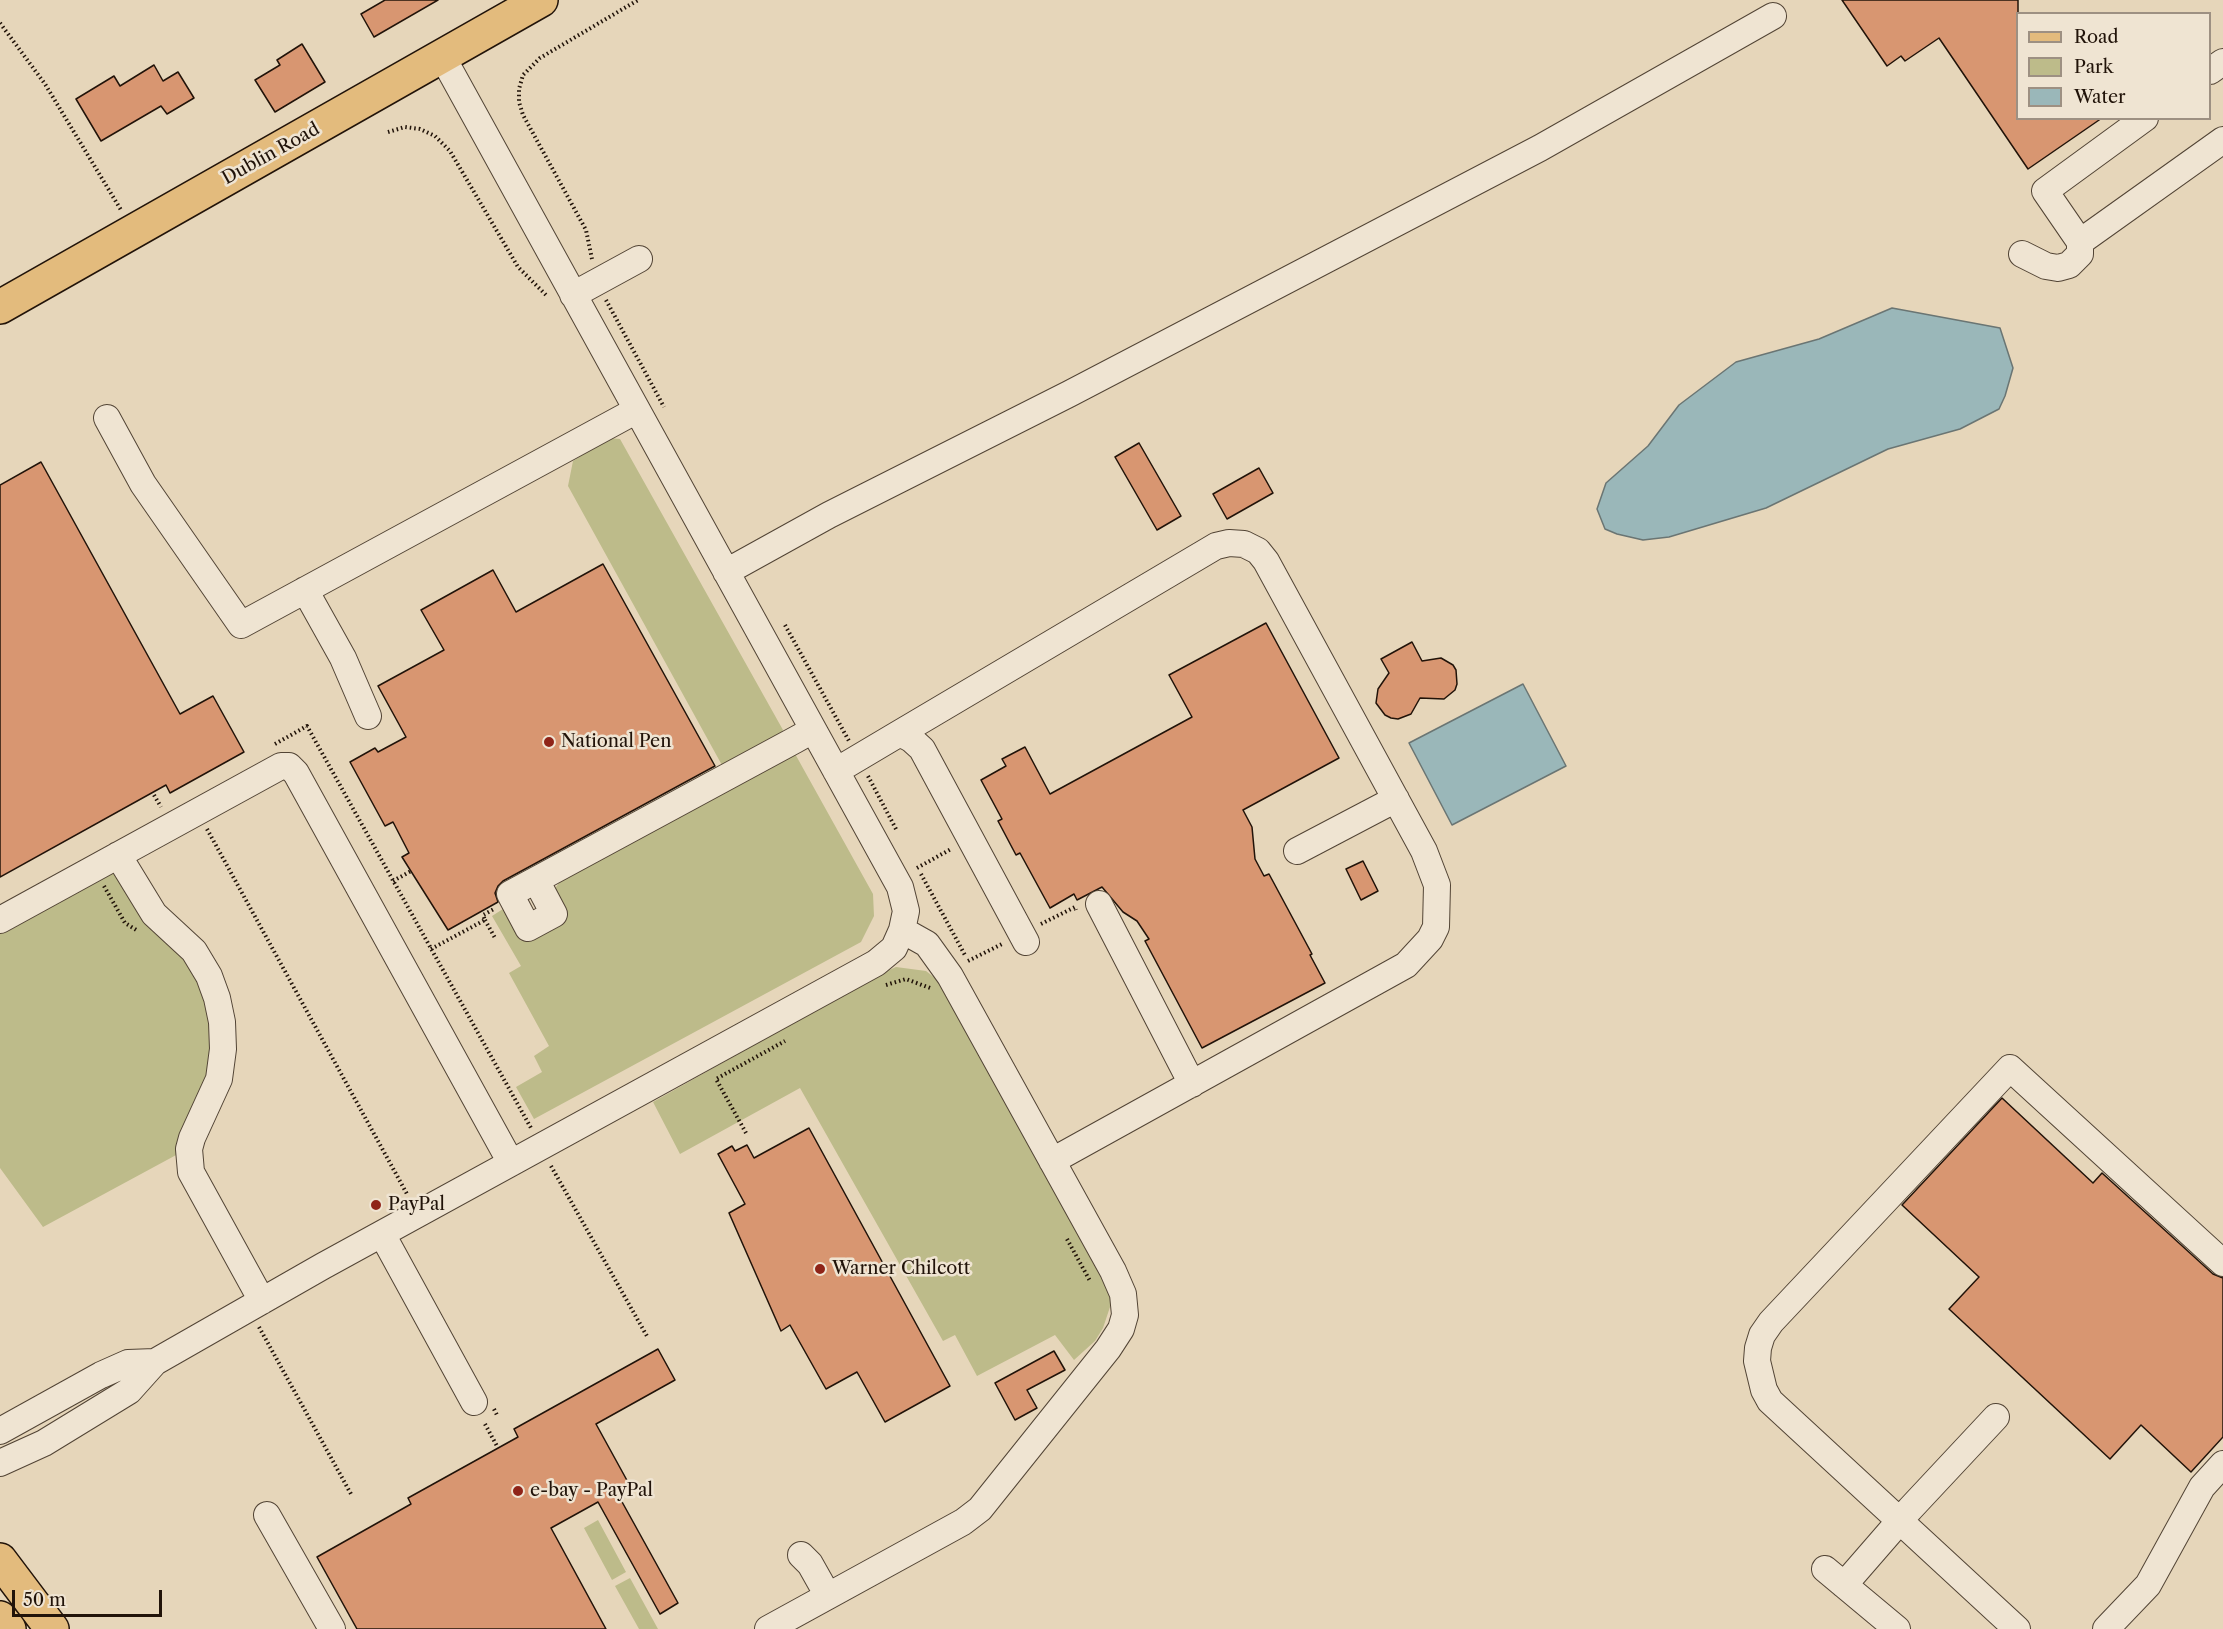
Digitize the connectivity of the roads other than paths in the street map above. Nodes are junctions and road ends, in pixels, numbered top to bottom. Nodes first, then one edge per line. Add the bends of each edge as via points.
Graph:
1 (541, 0) edge
2 (1773, 16) dead end
3 (442, 56) junction
4 (2142, 120) edge
5 (2223, 140) edge
6 (2080, 242) junction
7 (2022, 254) dead end
8 (639, 259) dead end
9 (561, 296) junction
10 (0, 307) edge
11 (637, 410) junction
12 (106, 418) dead end
13 (726, 572) junction
14 (305, 590) junction
15 (368, 716) dead end
16 (813, 730) junction
17 (900, 733) junction
18 (836, 771) junction
19 (1395, 799) junction
20 (1297, 851) dead end
21 (118, 855) junction
22 (536, 880) junction
23 (1099, 904) dead end
24 (0, 920) edge
25 (902, 930) junction
26 (1026, 942) dead end
27 (1192, 1084) junction
28 (1052, 1161) junction
29 (511, 1163) junction
30 (382, 1234) junction
31 (2223, 1263) edge
32 (262, 1301) junction
33 (155, 1362) junction
34 (479, 1413) road end
35 (28, 1415) junction
36 (1996, 1417) dead end
37 (0, 1422) edge
38 (0, 1431) edge
39 (44, 1443) junction
40 (0, 1463) edge
41 (2223, 1464) edge
42 (0, 1474) edge
43 (267, 1515) dead end
44 (1899, 1521) junction
45 (801, 1556) dead end
46 (0, 1560) edge
47 (1825, 1569) dead end
48 (1844, 1585) junction
49 (828, 1596) junction
50 (0, 1618) edge
51 (9, 1629) edge
52 (52, 1629) edge
53 (332, 1629) edge
54 (768, 1629) edge
55 (1897, 1629) edge
56 (2018, 1629) edge
57 (2106, 1629) edge

1 - 3 main road, Dublin Road
2 - 13 street via 1540,148
3 - 9 street
3 - 10 main road, Dublin Road
4 - 6 street via 2044,191
5 - 6 street
6 - 7 street via 2080,254 2068,266 2046,266
8 - 9 street
9 - 11 street
11 - 13 street
11 - 14 street
12 - 14 street via 143,484 241,625
13 - 16 street
14 - 15 street via 343,658
16 - 18 street
16 - 22 street
17 - 18 street
17 - 19 street via 1216,546 1244,544 1258,551 1266,561
17 - 26 street via 922,749
18 - 25 street via 900,887 906,911
19 - 20 street
19 - 27 street via 1424,851 1437,885 1436,927 1430,939 1406,965
21 - 24 street
21 - 29 street via 281,766 289,766
21 - 32 street via 153,914 194,951 217,998 223,1040 219,1079 192,1138 191,1172
22 - 22 street via 510,894 528,928 554,914
23 - 27 street
25 - 28 street via 927,944 950,976
25 - 29 street via 894,948 876,963
27 - 28 street
28 - 49 street via 1123,1294 1125,1315 1120,1329 980,1509
29 - 30 street
30 - 32 street
30 - 34 street
31 - 44 street via 2010,1068 1771,1322 1758,1348 1760,1376 1770,1401
32 - 33 street
33 - 35 street via 128,1363 101,1374
33 - 39 street via 129,1391
35 - 37 street
35 - 38 street
36 - 44 street
39 - 40 street
39 - 42 street
41 - 57 street via 2202,1487 2148,1585
43 - 53 street
44 - 48 street
44 - 56 street
45 - 49 street
46 - 52 main road
47 - 48 street
48 - 55 street
49 - 54 street
50 - 51 main road

